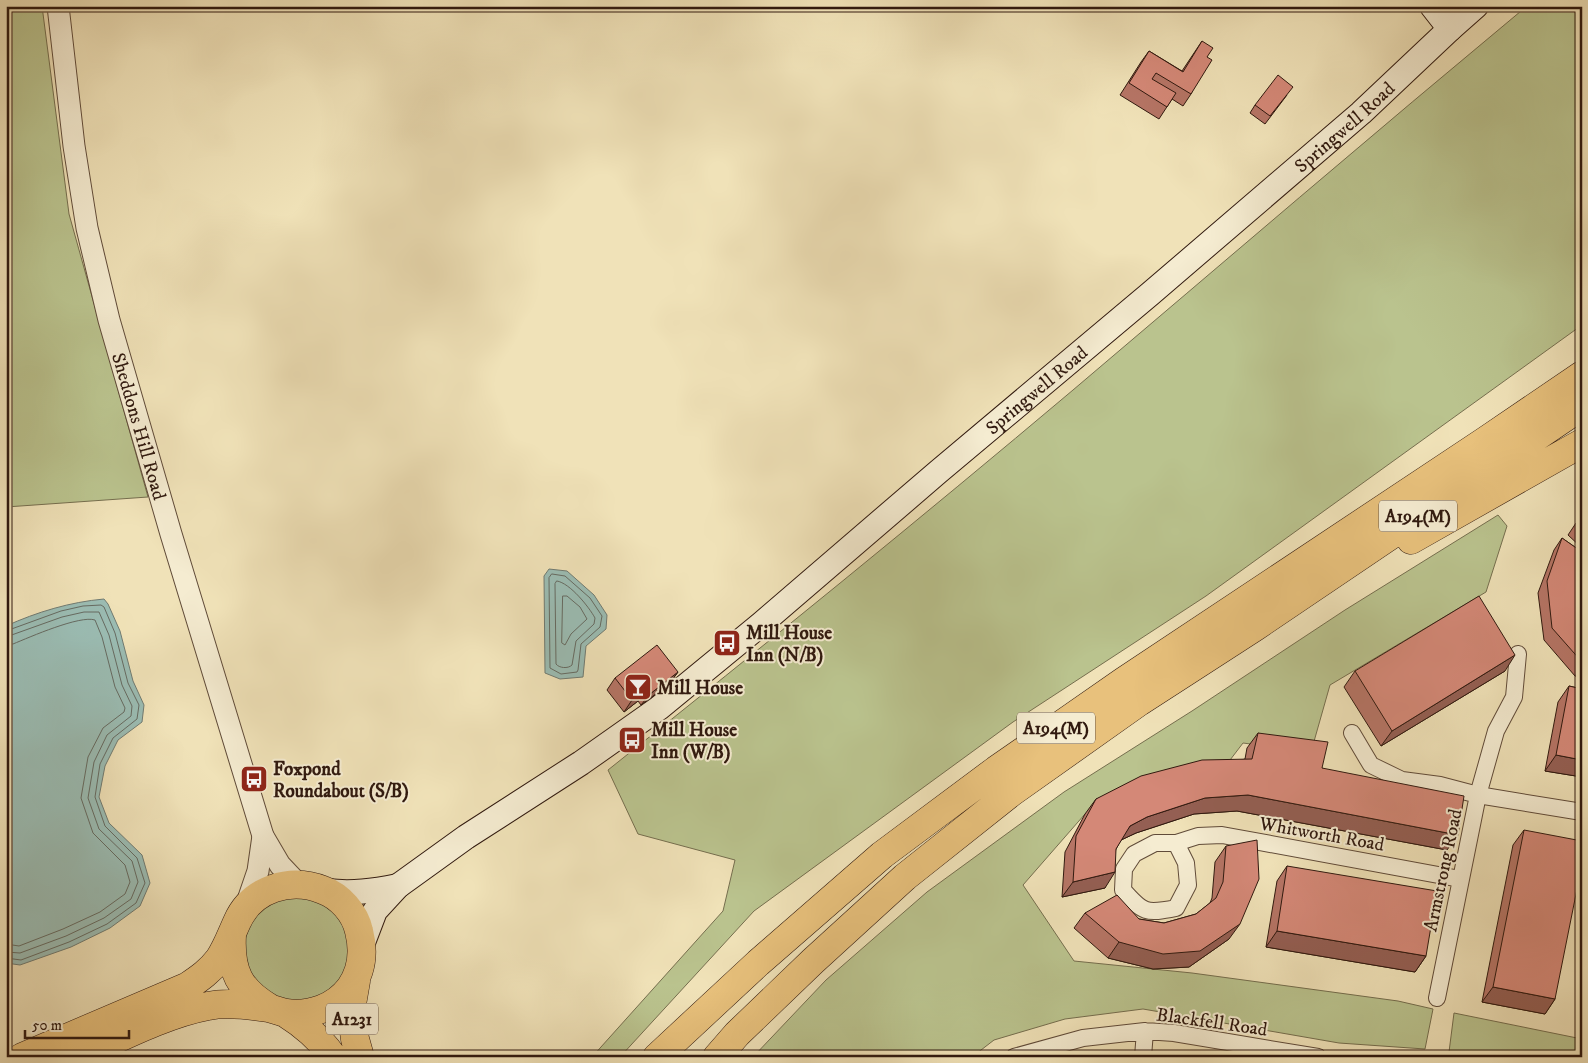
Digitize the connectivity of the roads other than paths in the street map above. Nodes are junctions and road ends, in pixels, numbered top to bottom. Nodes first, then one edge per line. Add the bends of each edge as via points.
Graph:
1 (58, 6) edge
2 (1432, 6) edge
3 (1476, 6) edge
4 (1450, 29) junction
5 (1582, 362) edge
6 (1582, 375) edge
7 (1582, 406) edge
8 (1485, 441) junction
9 (1582, 444) edge
10 (1254, 627) junction
11 (1518, 654) dead end
12 (1352, 733) dead end
13 (1478, 795) junction
14 (1582, 812) edge
15 (263, 836) junction
16 (1176, 843) junction
17 (1460, 879) junction
18 (297, 883) junction
19 (398, 886) junction
20 (327, 891) junction
21 (244, 909) junction
22 (232, 935) junction
23 (362, 945) junction
24 (356, 981) junction
25 (1437, 998) dead end
26 (277, 1011) junction
27 (1146, 1031) junction
28 (22, 1057) edge
29 (78, 1057) edge
30 (333, 1057) edge
31 (360, 1057) edge
32 (657, 1057) edge
33 (717, 1057) edge
34 (1014, 1057) edge
35 (1143, 1057) edge
36 (1318, 1057) edge

1 - 15 street, Sheddons Hill Road via 87,228 109,320
2 - 4 main road
3 - 4 main road, Springwell Road
4 - 19 main road, Springwell Road via 1362,113 659,708
5 - 8 highway, A194(M)
6 - 8 highway, A194(M)
7 - 10 highway, A194(M)
8 - 32 highway, A194(M) via 996,770 882,855
9 - 10 highway, A194(M)
10 - 33 highway, A194(M) via 1139,702 1020,786 920,865 813,961
11 - 13 street via 1514,697 1496,731
12 - 13 street via 1371,766 1402,780
13 - 14 street, Armstrong Road
13 - 17 street, Armstrong Road
15 - 18 street via 280,865
15 - 21 street via 258,871
16 - 16 street, Whitworth Road via 1186,863 1188,885 1176,908 1154,913 1137,905 1123,890 1124,869 1134,854 1155,843
16 - 17 street, Whitworth Road via 1198,836 1222,835
17 - 25 street, Armstrong Road
18 - 20 highway
18 - 21 highway via 271,889
19 - 20 main road via 364,893
19 - 23 main road via 375,911
20 - 23 highway via 351,912 359,928
21 - 22 highway
22 - 26 highway via 231,953 243,986 254,999
22 - 28 highway via 211,969 188,986
23 - 24 highway
24 - 26 highway via 345,995 320,1010 304,1014
24 - 31 highway, A1231 via 351,1010
26 - 29 highway via 236,1004 209,1005 189,1010
26 - 30 highway, A1231 via 313,1034
27 - 34 street, Blackfell Road via 1083,1038
27 - 35 street
27 - 36 street, Blackfell Road

